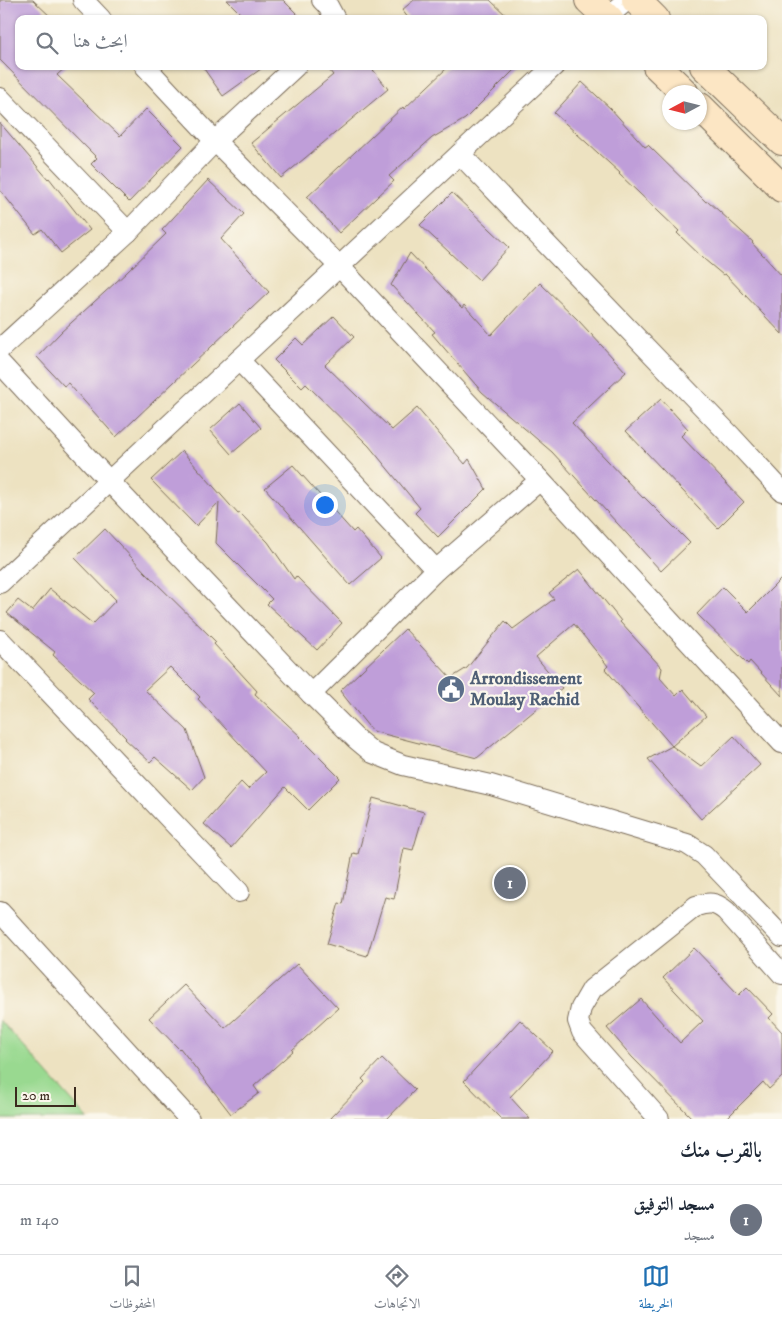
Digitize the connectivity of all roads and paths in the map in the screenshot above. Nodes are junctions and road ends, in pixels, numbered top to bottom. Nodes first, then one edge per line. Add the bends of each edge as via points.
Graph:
1 (83, 0) edge
2 (322, 0) edge
3 (636, 0) edge
4 (97, 15) edge
5 (332, 15) edge
6 (651, 15) edge
7 (149, 70) edge
8 (292, 70) edge
9 (550, 70) edge
10 (661, 70) edge
11 (708, 70) edge
12 (677, 85) edge
13 (0, 98) edge
14 (707, 114) edge
15 (215, 141) junction
16 (782, 141) edge
17 (460, 154) junction
18 (782, 188) edge
19 (128, 232) junction
20 (339, 266) junction
21 (0, 349) edge
22 (239, 360) junction
23 (0, 363) edge
24 (540, 480) junction
25 (109, 481) junction
26 (782, 491) edge
27 (436, 570) junction
28 (0, 583) edge
29 (0, 640) edge
30 (311, 694) junction
31 (782, 743) edge
32 (239, 892) dead end
33 (0, 912) edge
34 (782, 937) edge
35 (782, 974) edge
36 (189, 1119) edge
37 (658, 1119) edge

1 - 4 street
2 - 5 street
3 - 6 main road
7 - 15 street
8 - 15 street
9 - 17 street
10 - 12 main road
11 - 16 main road
13 - 19 street
14 - 18 main road
15 - 19 street
15 - 20 street
17 - 20 street
17 - 26 street
19 - 21 street
20 - 22 street
20 - 24 street
22 - 25 street
22 - 27 street
23 - 25 street
24 - 27 street
24 - 31 street
25 - 28 street
25 - 30 street
27 - 30 street
29 - 32 street
30 - 34 street via 354,738 374,753 403,765 491,785 687,844 704,855
33 - 36 street
35 - 37 street via 726,911 708,902 696,906 592,989 580,1008 578,1021 582,1032

